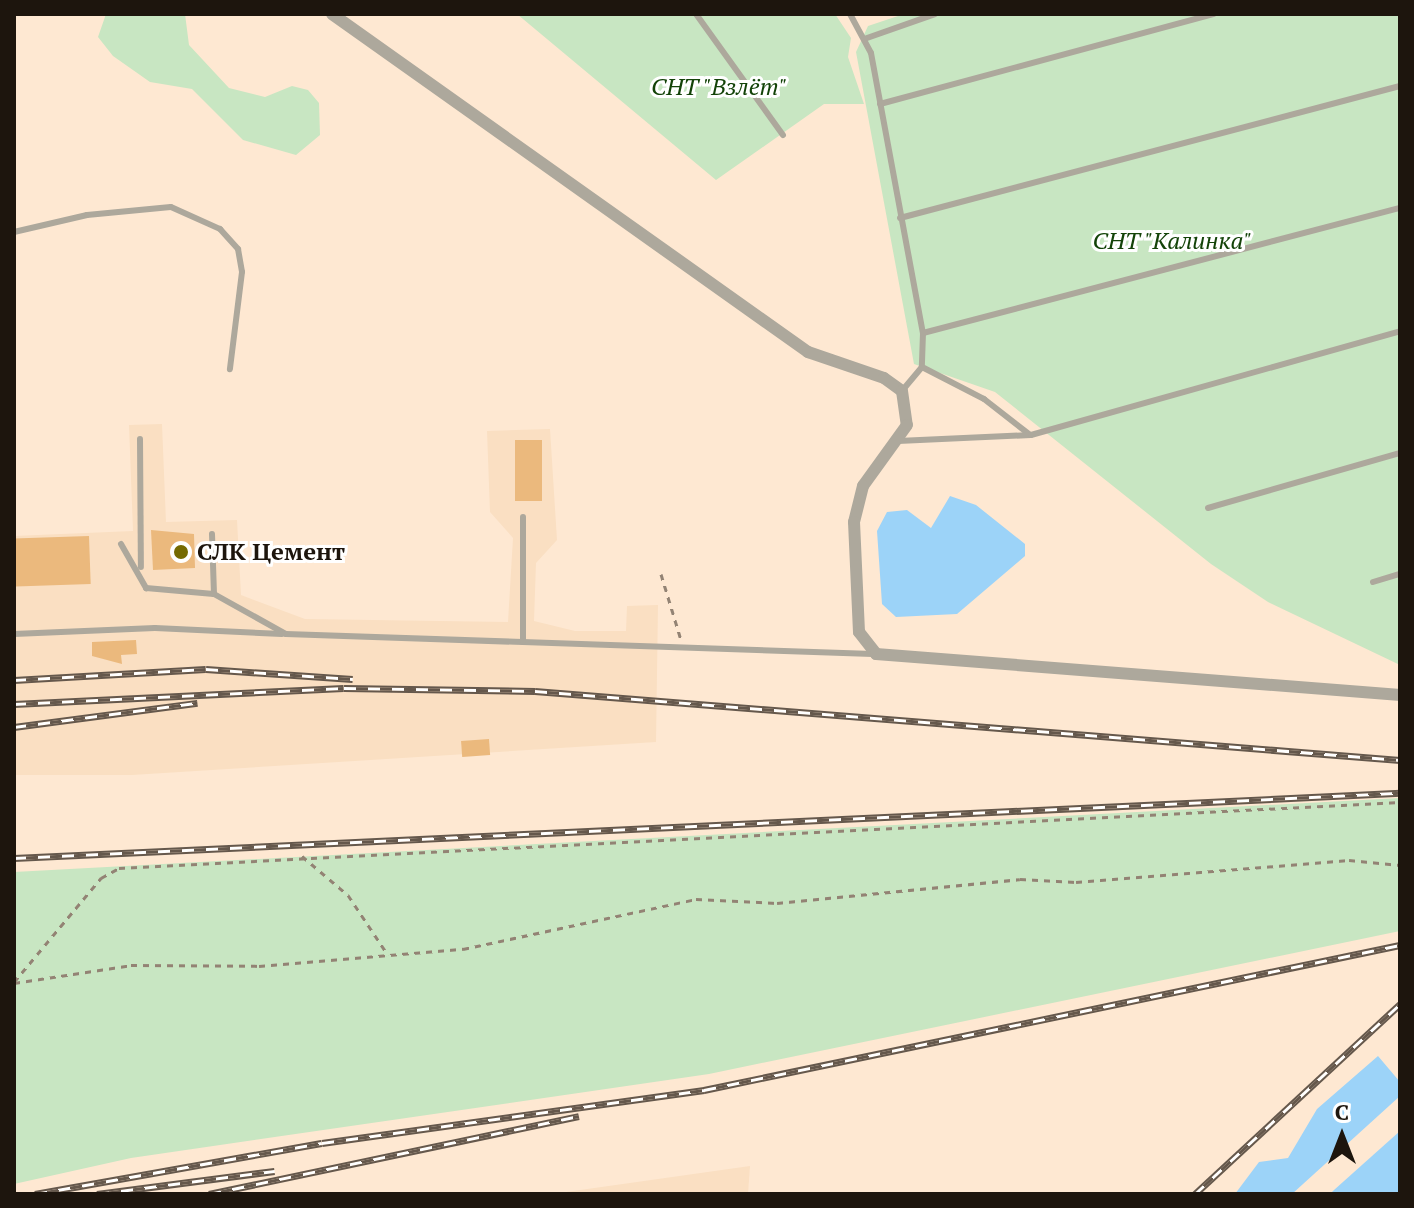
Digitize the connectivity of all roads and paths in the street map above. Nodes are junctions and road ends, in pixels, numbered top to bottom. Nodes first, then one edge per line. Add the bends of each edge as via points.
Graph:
1 (332, 14) edge
2 (696, 14) edge
3 (850, 14) edge
4 (935, 14) edge
5 (1214, 14) edge
6 (867, 38) junction
7 (1400, 86) edge
8 (880, 104) junction
9 (783, 135) dead end
10 (1400, 208) edge
11 (900, 218) junction
12 (14, 232) edge
13 (1400, 331) edge
14 (923, 333) junction
15 (922, 367) junction
16 (230, 369) dead end
17 (902, 391) junction
18 (1031, 435) junction
19 (140, 439) dead end
20 (898, 441) junction
21 (1400, 453) edge
22 (1208, 508) dead end
23 (523, 517) dead end
24 (212, 534) dead end
25 (121, 544) dead end
26 (141, 569) junction
27 (661, 574) dead end
28 (1400, 574) edge
29 (1373, 582) dead end
30 (214, 594) junction
31 (14, 634) edge
32 (286, 634) junction
33 (523, 642) junction
34 (683, 644) junction
35 (876, 654) junction
36 (1400, 695) edge
37 (1400, 802) edge
38 (302, 856) junction
39 (1400, 865) edge
40 (388, 955) junction
41 (14, 982) edge

1 - 17 street via 808,352 884,378
2 - 9 lane
3 - 6 lane
4 - 6 lane
5 - 8 lane
6 - 8 lane
7 - 11 lane
8 - 11 lane
10 - 14 lane
11 - 14 lane
12 - 16 lane via 87,215 171,207 220,229 238,249 242,272
13 - 18 lane
14 - 15 lane
15 - 17 lane
15 - 18 lane via 984,399
17 - 20 street via 909,411
18 - 20 lane
19 - 26 lane
20 - 35 street via 863,486 854,522 859,632
21 - 22 lane
23 - 33 lane
24 - 30 lane
25 - 26 lane
26 - 30 lane via 146,588
27 - 34 path
28 - 29 lane
30 - 32 lane
31 - 32 lane via 155,628 200,636
32 - 33 lane
33 - 34 lane
34 - 35 lane
35 - 36 street
37 - 38 path
38 - 40 path via 348,895
38 - 41 path via 119,868 101,878
39 - 40 path via 1349,860 1076,882 1020,879 777,903 696,899 498,944
40 - 41 path via 259,966 131,965

